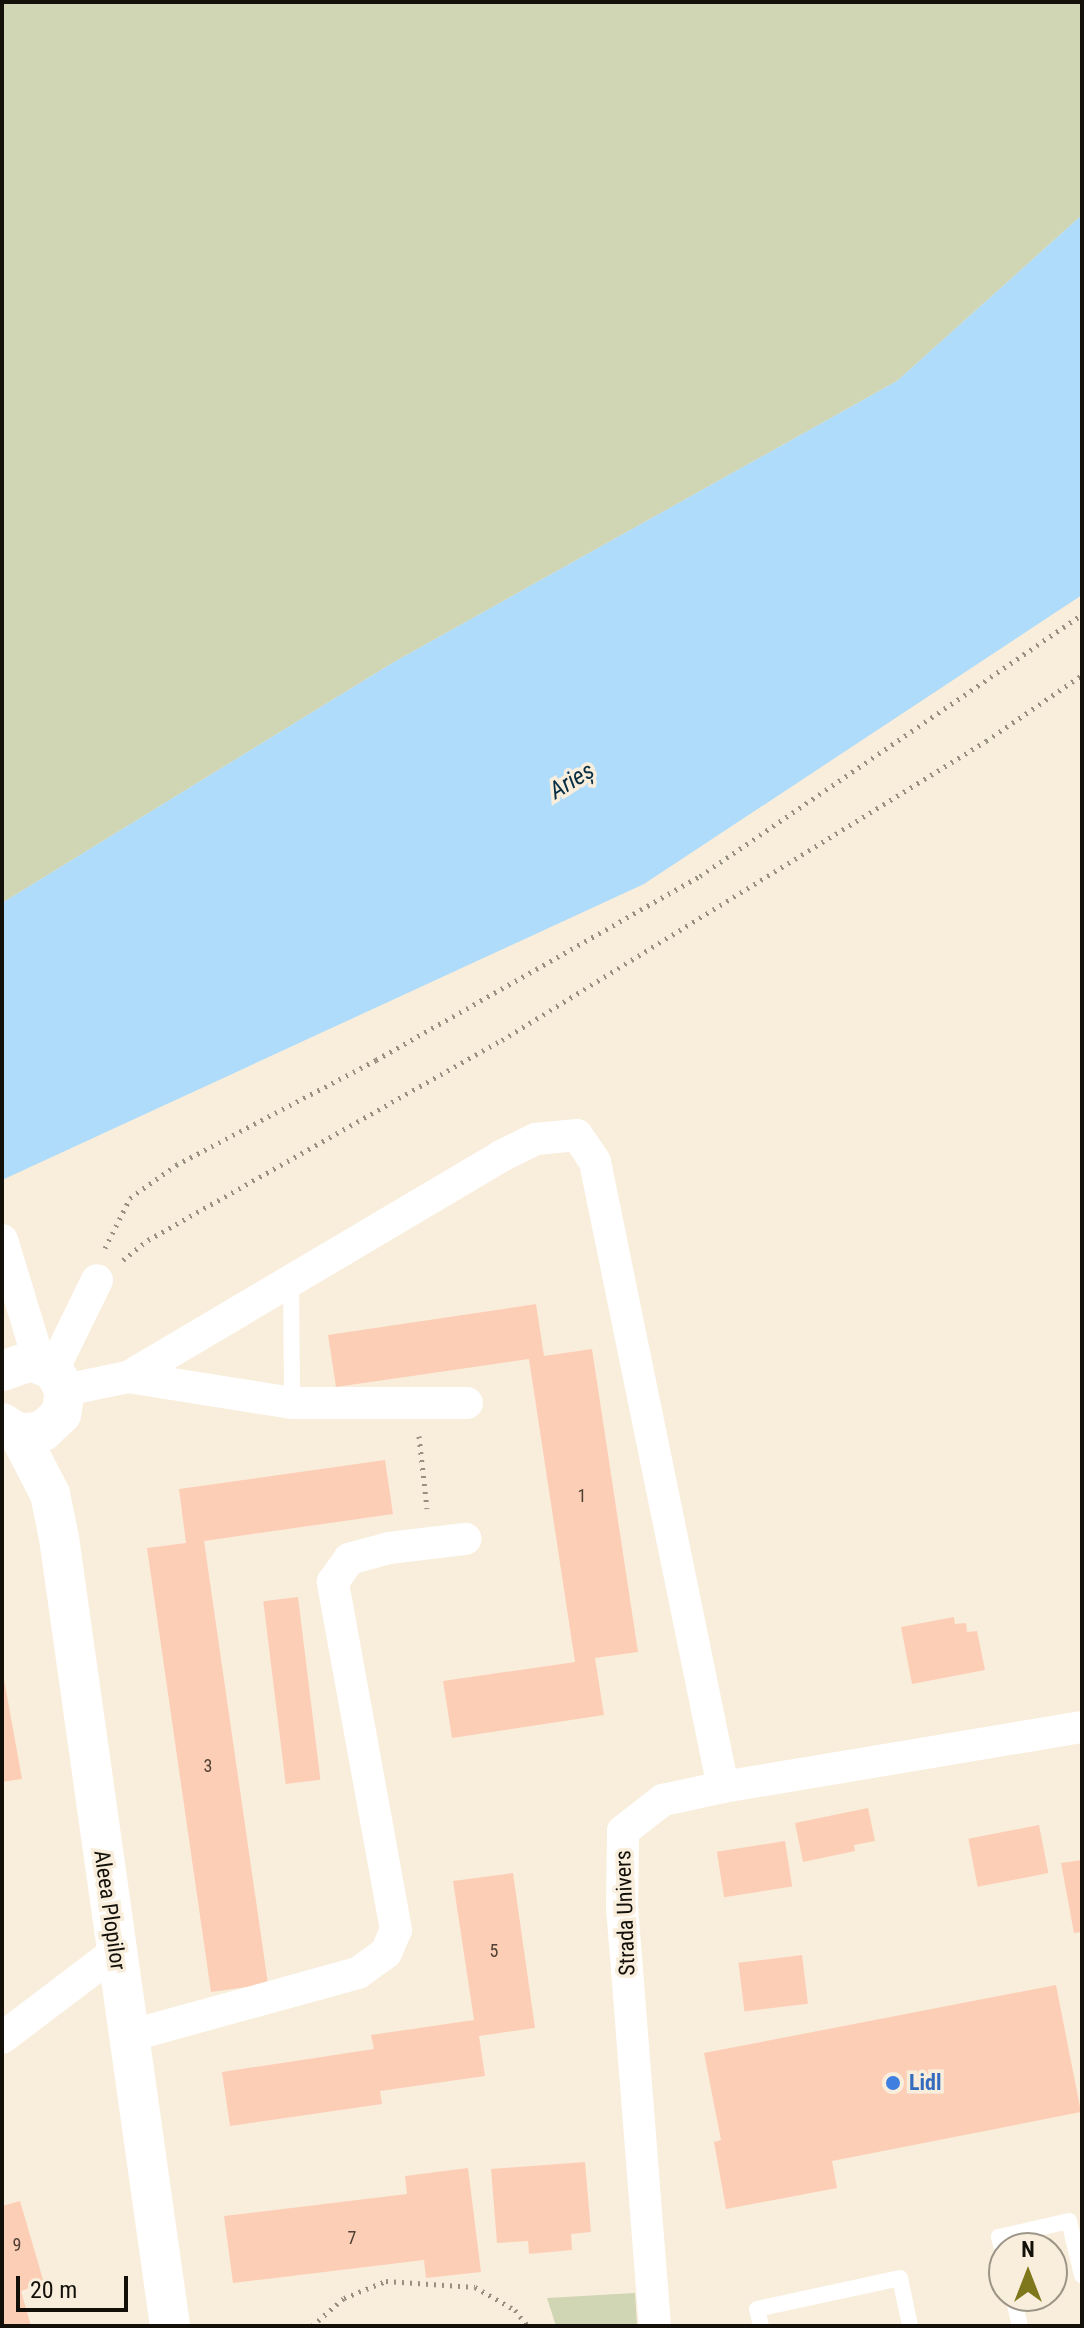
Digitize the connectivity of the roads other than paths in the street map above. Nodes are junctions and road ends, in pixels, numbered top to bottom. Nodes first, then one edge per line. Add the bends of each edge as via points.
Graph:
1 (7, 1255) edge
2 (97, 1280) road end
3 (291, 1280) junction
4 (2, 1371) edge
5 (128, 1377) junction
6 (55, 1384) junction
7 (292, 1403) junction
8 (467, 1403) dead end
9 (10, 1428) edge
10 (50, 1494) junction
11 (465, 1539) dead end
12 (1082, 1727) edge
13 (723, 1787) junction
14 (114, 1953) junction
15 (129, 2036) junction
16 (2, 2038) edge
17 (1021, 2232) edge
18 (1082, 2275) edge
19 (170, 2326) edge
20 (655, 2326) edge
21 (761, 2326) edge
22 (910, 2326) edge

1 - 6 street
2 - 6 street
3 - 5 street
3 - 7 lane
3 - 13 street via 536,1139 577,1135 589,1146
4 - 6 street via 19,1361
5 - 6 street
5 - 7 street
6 - 9 street via 43,1431
6 - 10 street, Aleea Plopilor
7 - 8 street
9 - 10 street, Aleea Plopilor
10 - 14 street, Aleea Plopilor
11 - 15 street via 349,1559 333,1582 396,1930 386,1953 358,1973
12 - 13 street, Strada Univers
13 - 20 street, Strada Univers via 663,1800 623,1831 622,1907
14 - 15 street, Aleea Plopilor
14 - 16 street
15 - 19 street, Aleea Plopilor
17 - 18 lane via 1069,2221
21 - 22 lane via 757,2309 900,2278

